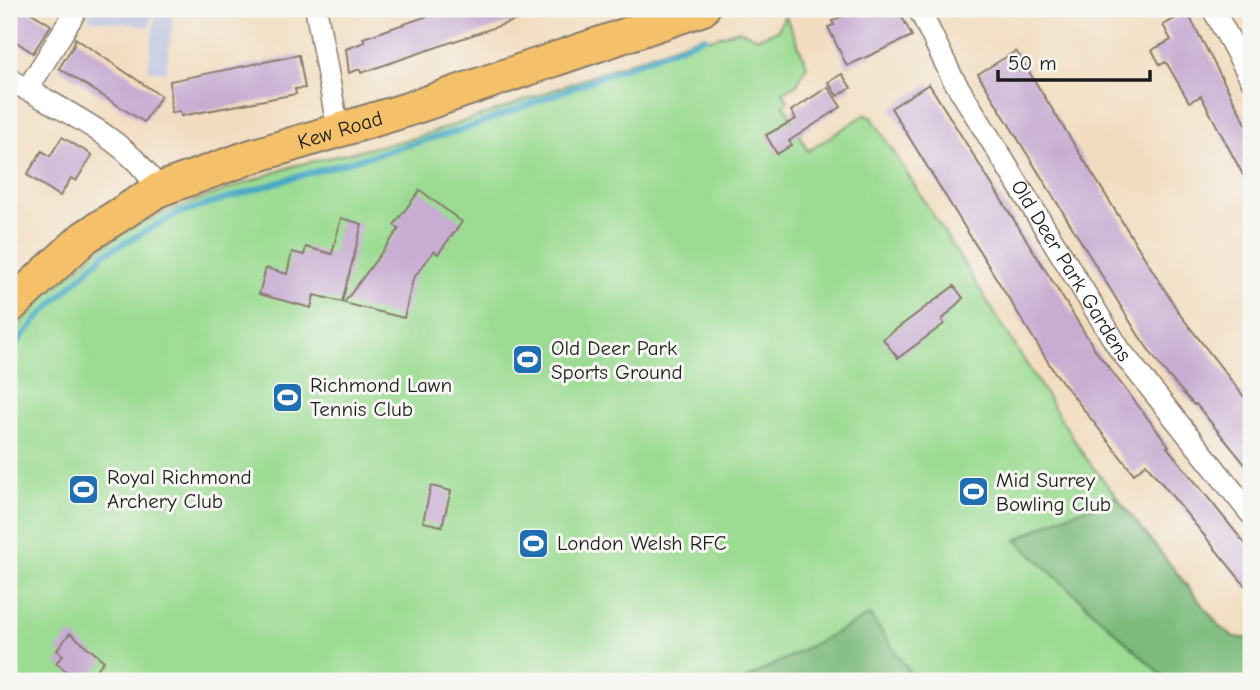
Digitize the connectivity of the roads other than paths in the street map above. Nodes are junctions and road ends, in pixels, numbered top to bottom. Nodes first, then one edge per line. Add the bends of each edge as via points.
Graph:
1 (77, 9) edge
2 (316, 9) edge
3 (702, 9) edge
4 (919, 9) edge
5 (1213, 9) edge
6 (1251, 79) edge
7 (18, 85) edge
8 (343, 128) junction
9 (158, 190) junction
10 (9, 307) edge
11 (1251, 514) edge

1 - 7 street
2 - 8 street via 335,113
3 - 8 main road, Kew Road
4 - 11 street, Old Deer Park Gardens via 953,77 1120,350
5 - 6 street
7 - 9 street via 123,149
8 - 9 main road, Kew Road
9 - 10 main road, Kew Road via 85,237

